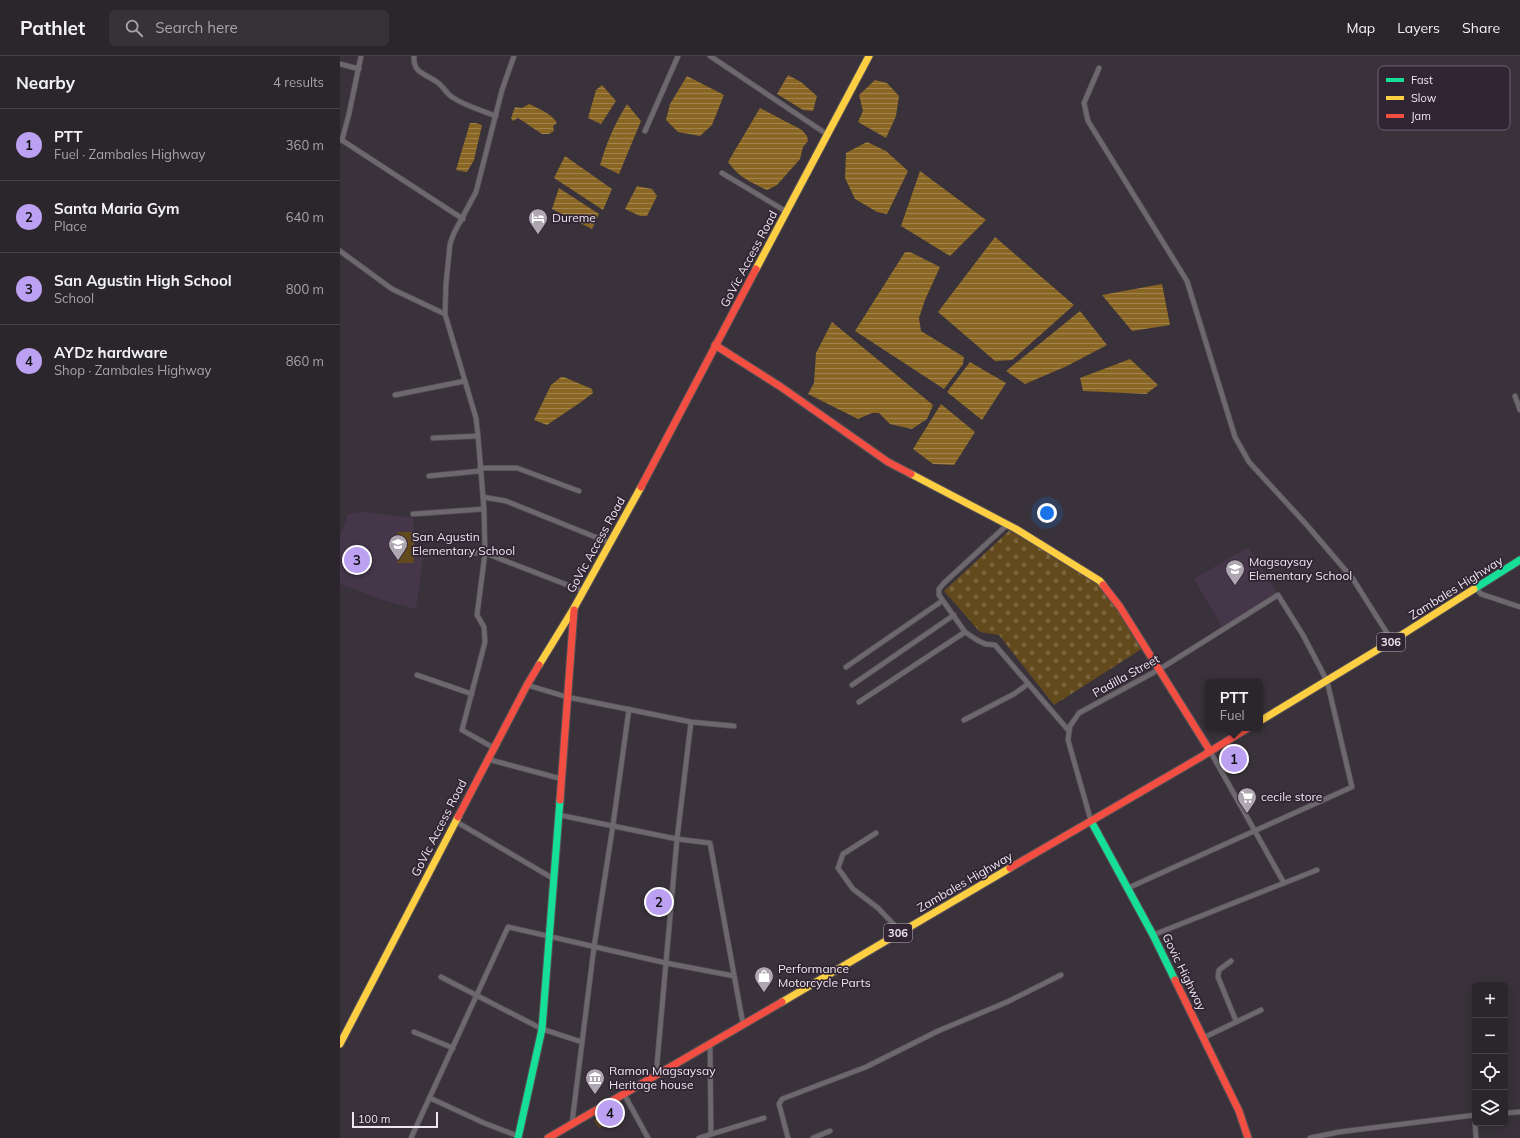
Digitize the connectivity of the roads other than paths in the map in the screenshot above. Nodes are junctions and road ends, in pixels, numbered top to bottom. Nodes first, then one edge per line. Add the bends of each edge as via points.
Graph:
1 (361, 56) edge
2 (414, 56) edge
3 (514, 56) edge
4 (678, 56) edge
5 (710, 56) edge
6 (869, 56) edge
7 (340, 64) edge
8 (1099, 68) dead end
9 (359, 69) junction
10 (496, 116) junction
11 (645, 131) dead end
12 (828, 136) junction
13 (341, 140) edge
14 (722, 173) dead end
15 (787, 212) junction
16 (463, 219) junction
17 (340, 251) edge
18 (445, 314) junction
19 (715, 345) junction
20 (465, 380) junction
21 (395, 395) dead end
22 (1515, 396) dead end
23 (1520, 410) edge
24 (478, 436) junction
25 (433, 438) dead end
26 (480, 470) junction
27 (429, 476) dead end
28 (578, 491) dead end
29 (483, 497) junction
30 (484, 509) junction
31 (413, 514) dead end
32 (1008, 524) junction
33 (610, 543) junction
34 (423, 553) dead end
35 (485, 553) junction
36 (1520, 560) edge
37 (1476, 588) junction
38 (583, 591) junction
39 (942, 601) junction
40 (1520, 607) edge
41 (574, 608) junction
42 (954, 615) junction
43 (965, 632) junction
44 (1392, 641) junction
45 (846, 667) dead end
46 (1160, 669) junction
47 (417, 675) dead end
48 (1327, 681) junction
49 (1028, 684) junction
50 (526, 685) junction
51 (852, 685) dead end
52 (472, 694) junction
53 (568, 697) junction
54 (859, 702) dead end
55 (629, 709) junction
56 (1263, 719) edge
57 (964, 720) dead end
58 (691, 722) junction
59 (734, 726) dead end
60 (1069, 731) junction
61 (1243, 731) edge
62 (494, 748) junction
63 (1210, 751) junction
64 (487, 759) junction
65 (562, 779) junction
66 (559, 815) junction
67 (455, 821) junction
68 (1091, 821) junction
69 (613, 825) junction
70 (1255, 831) junction
71 (876, 833) dead end
72 (677, 838) junction
73 (1318, 870) dead end
74 (554, 879) junction
75 (1284, 884) junction
76 (1128, 888) junction
77 (901, 932) junction
78 (1153, 935) junction
79 (550, 938) junction
80 (594, 947) junction
81 (1231, 961) dead end
82 (666, 963) junction
83 (1061, 975) dead end
84 (734, 976) junction
85 (441, 977) dead end
86 (477, 996) junction
87 (1261, 1010) dead end
88 (1236, 1021) junction
89 (743, 1024) junction
90 (542, 1029) junction
91 (414, 1032) dead end
92 (1203, 1038) junction
93 (582, 1042) junction
94 (710, 1043) junction
95 (340, 1044) edge
96 (453, 1048) junction
97 (656, 1074) junction
98 (624, 1094) junction
99 (430, 1098) junction
100 (1520, 1112) edge
101 (1508, 1113) edge
102 (1472, 1115) edge
103 (764, 1118) dead end
104 (572, 1123) junction
105 (1475, 1126) edge
106 (830, 1131) dead end
107 (711, 1134) junction
108 (518, 1137) edge
109 (411, 1138) edge
110 (548, 1138) edge
111 (648, 1138) edge
112 (699, 1138) edge
113 (788, 1138) edge
114 (813, 1138) edge
115 (1248, 1138) edge
116 (1310, 1138) edge
117 (1476, 1138) edge

1 - 9 street
2 - 10 street via 415,68 438,83 451,97
3 - 10 street
4 - 11 street
5 - 12 street
6 - 12 main road, GoVic Access Road
7 - 9 street
8 - 44 street via 1084,103 1088,121 1187,281 1235,437 1249,462 1353,579
9 - 13 street
10 - 16 street via 476,192
12 - 15 main road, GoVic Access Road
13 - 16 street
14 - 15 street
15 - 19 main road, GoVic Access Road
16 - 18 street via 450,244
17 - 18 street via 392,290
18 - 20 street
19 - 32 main road via 888,462
19 - 33 main road, GoVic Access Road
20 - 21 street
20 - 24 street via 476,418
22 - 23 street
24 - 25 street
24 - 26 street
26 - 27 street
26 - 28 street via 517,468
26 - 29 street
29 - 30 street
29 - 33 street via 506,501
30 - 31 street
30 - 35 street
32 - 39 street via 939,589
32 - 46 main road via 1100,581
33 - 38 main road, GoVic Access Road
34 - 35 street
35 - 38 street
35 - 52 street via 477,615 484,627 485,642
36 - 37 main road, Zambales Highway / 306
37 - 40 street via 1481,594
37 - 44 main road, Zambales Highway / 306
38 - 41 main road, GoVic Access Road
39 - 42 street
39 - 45 street
41 - 50 main road, GoVic Access Road
41 - 53 main road
42 - 43 street
42 - 51 street
43 - 49 street via 977,640 995,645
43 - 54 street
44 - 48 main road, Zambales Highway / 306
46 - 48 street, Padilla Street via 1278,595
46 - 60 street, Padilla Street via 1079,713
46 - 63 main road
47 - 52 street
48 - 56 main road, Zambales Highway / 306
48 - 70 street via 1352,787
49 - 57 street
49 - 60 street
50 - 53 street
50 - 62 main road, GoVic Access Road
52 - 62 street via 462,730
53 - 55 street
53 - 65 main road
55 - 58 street
55 - 69 street
58 - 59 street
58 - 72 street
60 - 68 street via 1068,740
61 - 63 main road, Zambales Highway / 306
62 - 64 main road, GoVic Access Road
63 - 68 main road, Zambales Highway / 306
63 - 70 street
64 - 65 street
64 - 67 main road, GoVic Access Road
65 - 66 main road
66 - 69 street
66 - 74 main road
67 - 74 street
67 - 95 main road, GoVic Access Road
68 - 76 main road, Govic Highway
68 - 77 main road, Zambales Highway / 306
69 - 72 street
69 - 80 street
70 - 75 street
70 - 76 street
71 - 77 street via 843,854 838,868 853,889 878,908
72 - 82 street
72 - 84 street via 710,843
73 - 75 street
74 - 79 main road
75 - 78 street
76 - 78 main road, Govic Highway
77 - 89 main road, Zambales Highway / 306
78 - 92 main road, Govic Highway
79 - 80 street
79 - 86 street via 508,928
79 - 90 main road
80 - 82 street
80 - 93 street
81 - 88 street via 1219,970 1218,977
82 - 84 street
82 - 97 street
83 - 113 street via 866,1067 782,1099 779,1104
84 - 89 street
85 - 86 street
86 - 90 street
86 - 96 street
87 - 88 street
88 - 92 street
89 - 94 main road, Zambales Highway / 306
90 - 93 street
90 - 108 main road
91 - 96 street
92 - 115 main road, Govic Highway via 1239,1111
93 - 104 street
94 - 97 main road, Zambales Highway / 306
94 - 107 street
96 - 99 street
97 - 98 main road, Zambales Highway / 306
98 - 104 main road, Zambales Highway / 306
98 - 111 street
99 - 108 street
99 - 109 street
100 - 101 street
102 - 116 street
103 - 107 street
104 - 110 main road, Zambales Highway / 306
105 - 117 street
106 - 114 street
107 - 112 street

